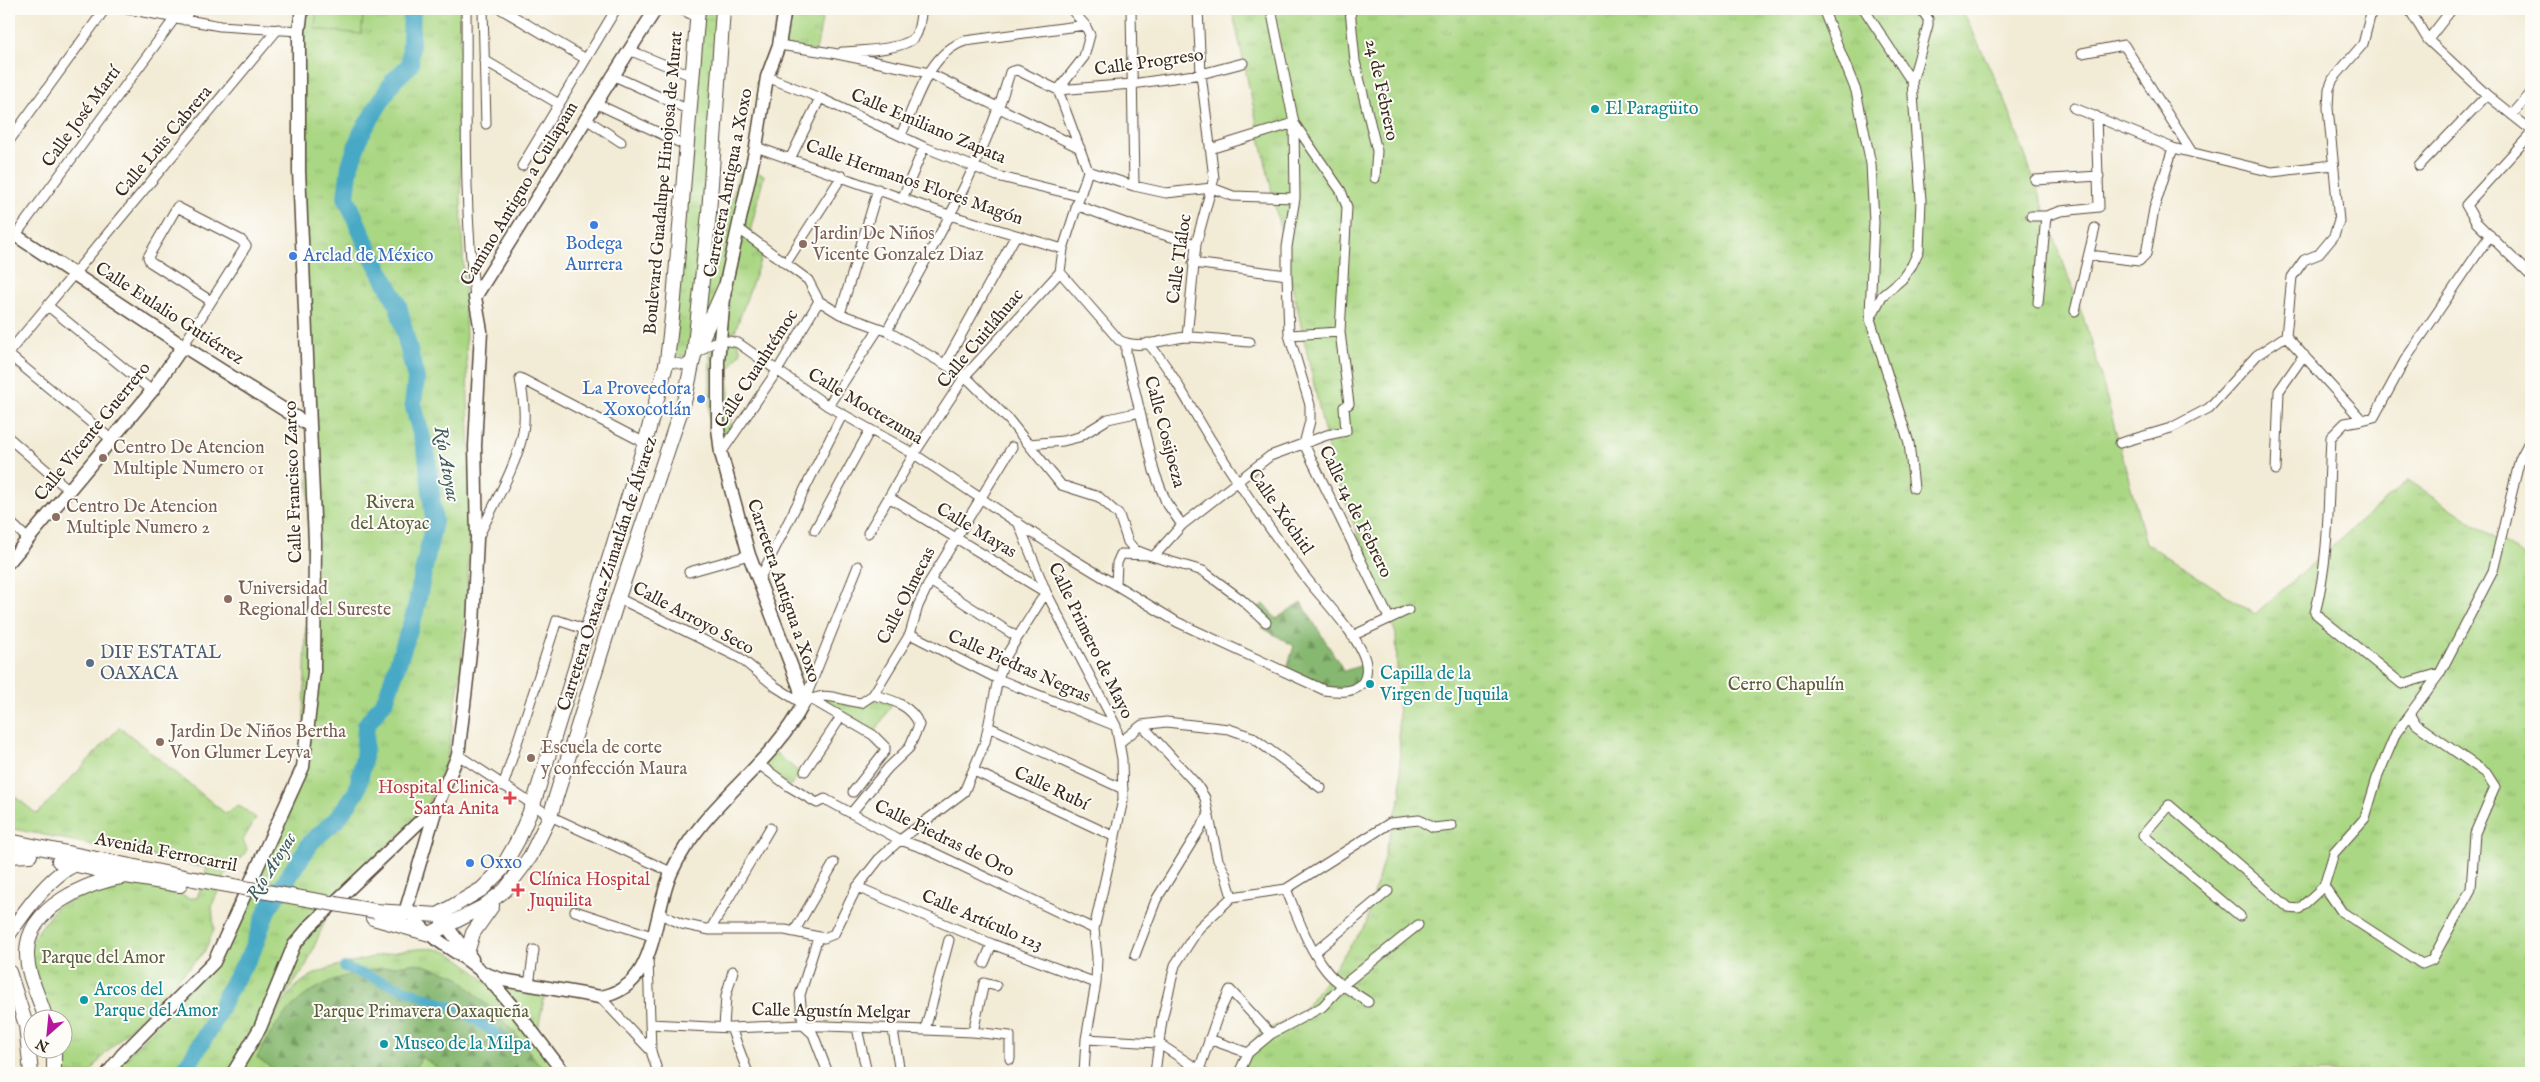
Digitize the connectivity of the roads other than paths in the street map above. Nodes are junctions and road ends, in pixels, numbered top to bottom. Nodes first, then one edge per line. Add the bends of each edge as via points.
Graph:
1 (105, 9) edge
2 (128, 9) edge
3 (190, 9) edge
4 (302, 9) edge
5 (466, 9) edge
6 (483, 9) edge
7 (501, 9) edge
8 (656, 9) edge
9 (680, 9) edge
10 (723, 9) edge
11 (785, 9) edge
12 (922, 9) edge
13 (1071, 9) edge
14 (1131, 9) edge
15 (1198, 9) edge
16 (1270, 9) edge
17 (1350, 9) edge
18 (1823, 9) edge
19 (1864, 9) edge
20 (1921, 9) edge
21 (2409, 9) edge
22 (2452, 9) edge
23 (613, 10) edge
24 (2373, 11) edge
25 (162, 12) edge
26 (697, 13) edge
27 (180, 19) junction
28 (1085, 25) junction
29 (278, 29) junction
30 (299, 31) junction
31 (2428, 40) junction
32 (779, 45) junction
33 (629, 50) junction
34 (832, 53) junction
35 (2082, 53) dead end
36 (586, 59) junction
37 (484, 60) junction
38 (1243, 63) dead end
39 (929, 73) junction
40 (1201, 74) junction
41 (612, 75) junction
42 (692, 76) junction
43 (768, 78) junction
44 (1912, 82) junction
45 (1132, 84) junction
46 (1058, 90) junction
47 (2531, 92) edge
48 (2486, 95) junction
49 (820, 98) junction
50 (595, 103) junction
51 (559, 104) junction
52 (1000, 107) junction
53 (2074, 108) dead end
54 (688, 110) junction
55 (2512, 115) junction
56 (2096, 116) junction
57 (586, 119) junction
58 (1294, 123) junction
59 (486, 124) dead end
60 (2531, 130) edge
61 (2531, 134) edge
62 (901, 135) junction
63 (9, 141) edge
64 (621, 142) dead end
65 (687, 146) junction
66 (756, 147) junction
67 (924, 147) junction
68 (1080, 148) junction
69 (2173, 148) junction
70 (1210, 149) junction
71 (2191, 151) junction
72 (790, 158) junction
73 (2333, 165) junction
74 (522, 166) dead end
75 (972, 166) junction
76 (2419, 166) dead end
77 (1088, 171) junction
78 (842, 176) junction
79 (2099, 176) junction
80 (1376, 178) dead end
81 (2035, 180) dead end
82 (1134, 186) junction
83 (1212, 188) junction
84 (878, 189) junction
85 (902, 198) junction
86 (1295, 198) junction
87 (1077, 200) junction
88 (949, 215) junction
89 (2031, 216) dead end
90 (2046, 216) junction
91 (2095, 228) dead end
92 (739, 229) junction
93 (1016, 235) junction
94 (2490, 235) junction
95 (11, 237) edge
96 (1196, 244) junction
97 (1063, 249) junction
98 (2089, 254) junction
99 (786, 263) junction
100 (1193, 263) junction
101 (1060, 272) junction
102 (74, 275) junction
103 (1287, 275) junction
104 (2531, 276) edge
105 (725, 287) junction
106 (476, 297) junction
107 (211, 301) junction
108 (819, 301) junction
109 (2038, 303) dead end
110 (48, 306) junction
111 (2075, 310) dead end
112 (840, 314) junction
113 (1870, 319) junction
114 (883, 329) junction
115 (1340, 332) junction
116 (1289, 335) junction
117 (2286, 336) junction
118 (1187, 337) junction
119 (720, 341) junction
120 (1250, 342) dead end
121 (1126, 344) junction
122 (1148, 344) junction
123 (183, 346) junction
124 (9, 354) edge
125 (694, 355) junction
126 (2304, 355) junction
127 (667, 361) junction
128 (945, 364) junction
129 (777, 371) junction
130 (966, 376) junction
131 (152, 392) junction
132 (828, 406) junction
133 (1140, 412) junction
134 (842, 415) junction
135 (2362, 420) junction
136 (310, 426) junction
137 (870, 430) junction
138 (9, 438) edge
139 (2531, 438) edge
140 (112, 440) junction
141 (645, 443) junction
142 (2120, 443) dead end
143 (1029, 444) junction
144 (1304, 444) junction
145 (1012, 447) dead end
146 (721, 453) junction
147 (914, 454) junction
148 (2276, 470) dead end
149 (1238, 480) junction
150 (1914, 488) dead end
151 (69, 490) junction
152 (980, 497) junction
153 (890, 498) junction
154 (9, 521) edge
155 (1018, 522) junction
156 (1182, 525) junction
157 (815, 530) dead end
158 (868, 533) dead end
159 (28, 538) junction
160 (477, 538) junction
161 (956, 538) junction
162 (750, 555) junction
163 (1151, 556) junction
164 (9, 562) edge
165 (858, 566) dead end
166 (689, 572) dead end
167 (759, 580) junction
168 (930, 581) junction
169 (1116, 584) junction
170 (1046, 592) junction
171 (618, 598) junction
172 (1408, 610) dead end
173 (1389, 618) junction
174 (1266, 622) dead end
175 (587, 630) junction
176 (910, 634) junction
177 (1352, 636) junction
178 (1017, 637) junction
179 (2440, 673) junction
180 (998, 679) junction
181 (1345, 693) joint
182 (873, 695) junction
183 (807, 702) junction
184 (2411, 715) junction
185 (841, 717) junction
186 (1142, 724) junction
187 (1116, 726) junction
188 (989, 728) junction
189 (1119, 743) junction
190 (458, 755) junction
191 (757, 763) junction
192 (805, 771) dead end
193 (974, 771) junction
194 (503, 786) junction
195 (1321, 788) dead end
196 (1123, 789) junction
197 (852, 792) dead end
198 (437, 805) junction
199 (533, 805) junction
200 (852, 812) junction
201 (550, 816) junction
202 (1208, 816) junction
203 (1452, 826) dead end
204 (770, 828) dead end
205 (1115, 837) junction
206 (900, 840) junction
207 (9, 841) edge
208 (9, 851) edge
209 (30, 855) junction
210 (9, 856) edge
211 (95, 858) junction
212 (834, 863) dead end
213 (75, 864) junction
214 (671, 872) junction
215 (126, 876) junction
216 (194, 883) junction
217 (2324, 886) junction
218 (857, 887) junction
219 (1286, 889) junction
220 (505, 890) junction
221 (1388, 891) dead end
222 (1232, 897) junction
223 (574, 911) dead end
224 (658, 913) junction
225 (410, 914) junction
226 (374, 915) junction
227 (438, 915) junction
228 (2240, 916) dead end
229 (1418, 925) dead end
230 (447, 928) junction
231 (1094, 929) junction
232 (710, 930) junction
233 (794, 932) junction
234 (9, 934) edge
235 (430, 934) junction
236 (652, 936) junction
237 (818, 937) junction
238 (949, 940) dead end
239 (992, 944) junction
240 (534, 950) dead end
241 (1315, 952) junction
242 (467, 953) junction
243 (1135, 955) dead end
244 (648, 958) junction
245 (984, 963) dead end
246 (733, 971) dead end
247 (9, 973) edge
248 (483, 973) junction
249 (1096, 983) junction
250 (529, 984) junction
251 (996, 986) dead end
252 (1343, 986) junction
253 (600, 997) junction
254 (1368, 1002) dead end
255 (42, 1010) edge
256 (650, 1024) junction
257 (803, 1025) junction
258 (728, 1028) junction
259 (857, 1028) junction
260 (893, 1030) junction
261 (925, 1030) junction
262 (973, 1032) junction
263 (1276, 1032) junction
264 (1086, 1039) junction
265 (1209, 1039) junction
266 (1158, 1043) junction
267 (651, 1051) junction
268 (1248, 1053) junction
269 (1010, 1059) dead end
270 (54, 1060) edge
271 (1201, 1072) edge
272 (31, 1073) edge
273 (54, 1073) edge
274 (108, 1073) edge
275 (233, 1073) edge
276 (564, 1073) edge
277 (658, 1073) edge
278 (748, 1073) edge
279 (828, 1073) edge
280 (867, 1073) edge
281 (900, 1073) edge
282 (1084, 1073) edge
283 (1155, 1073) edge
284 (1239, 1073) edge

1 - 63 street
2 - 25 street
3 - 27 street, Calle José Martí
4 - 30 street, Calle Francisco Zarco
5 - 106 street via 466,120
6 - 37 street
7 - 36 street
8 - 33 street, Camino Antiguo a Cuilapam
9 - 26 street
10 - 125 main road, Carretera Oaxaca-Zimatlán de Álvarez via 710,198
11 - 32 street, Carretera Antigua a Xoxo
12 - 34 street via 916,35 911,42 877,50
13 - 28 street
14 - 45 street
15 - 40 street, Calle Tláloc
16 - 58 street
17 - 80 street, 24 de Febrero via 1355,60 1377,151
18 - 113 street via 1856,91 1871,164 1874,222
19 - 44 street
20 - 44 street via 1928,25
21 - 31 street
22 - 31 street
23 - 36 street
24 - 73 street via 2362,44 2333,79 2329,89
25 - 27 street
26 - 42 main road, Boulevard Guadalupe Hinojosa de Murat
27 - 29 street via 220,26
27 - 95 street, Calle José Martí
28 - 39 street via 965,41 947,49
28 - 46 street via 1090,35 1084,57
29 - 30 street
29 - 102 street, Calle Luis Cabrera
30 - 136 street, Calle Francisco Zarco via 299,171
31 - 48 street
32 - 34 street
32 - 43 street, Carretera Antigua a Xoxo
33 - 41 street, Camino Antiguo a Cuilapam
33 - 42 street
34 - 39 street
35 - 71 street via 2124,45
36 - 51 street
37 - 51 street
37 - 59 street
38 - 40 street, Calle Progreso
39 - 52 street
39 - 62 street
40 - 45 street, Calle Progreso
40 - 70 street, Calle Tláloc
41 - 50 street, Camino Antiguo a Cuilapam
41 - 54 street
42 - 54 main road, Boulevard Guadalupe Hinojosa de Murat
43 - 49 street, Calle Emiliano Zapata
43 - 66 street, Carretera Antigua a Xoxo
44 - 113 street via 1921,200 1919,250 1902,279 1882,296
45 - 46 street, Calle Progreso
45 - 82 street
46 - 52 street via 1018,70 1010,72
46 - 68 street
47 - 55 street
48 - 55 street
48 - 76 street
49 - 62 street, Calle Emiliano Zapata
49 - 72 street
50 - 57 street, Camino Antiguo a Cuilapam
50 - 65 street
51 - 74 street
52 - 68 street
52 - 75 street
53 - 56 street
54 - 65 main road, Boulevard Guadalupe Hinojosa de Murat
55 - 60 street
56 - 69 street
56 - 79 street
57 - 64 street
57 - 106 street, Camino Antiguo a Cuilapam
58 - 70 street
58 - 86 street, Calle 14 de Febrero
58 - 115 street via 1341,191 1347,207
61 - 94 street via 2466,205 2476,222
62 - 67 street, Calle Emiliano Zapata
65 - 127 main road, Boulevard Guadalupe Hinojosa de Murat
66 - 72 street, Calle Hermanos Flores Magón
66 - 92 street, Carretera Antigua a Xoxo
67 - 75 street, Calle Emiliano Zapata
67 - 85 street
68 - 77 street
69 - 71 street
69 - 98 street via 2154,209 2146,254 2139,261
70 - 83 street, Calle Tláloc via 1214,168
71 - 73 street via 2272,172
72 - 78 street, Calle Hermanos Flores Magón
73 - 117 street via 2339,221 2334,236 2318,254 2304,260 2292,277
75 - 87 street, Calle Emiliano Zapata
75 - 88 street
77 - 82 street
77 - 87 street
78 - 84 street, Calle Hermanos Flores Magón
78 - 99 street
79 - 81 street
79 - 90 street via 2099,207 2060,211
82 - 83 street via 1166,193
83 - 86 street via 1233,196
83 - 96 street, Calle Tláloc
84 - 85 street, Calle Hermanos Flores Magón
84 - 112 street
85 - 88 street, Calle Hermanos Flores Magón
86 - 103 street, Calle 14 de Febrero via 1287,247
87 - 96 street, Calle Emiliano Zapata via 1136,227
87 - 97 street
88 - 93 street, Calle Hermanos Flores Magón
88 - 114 street
89 - 90 street
90 - 109 street
91 - 98 street
92 - 99 street
92 - 105 street, Carretera Antigua a Xoxo
93 - 97 street, Calle Hermanos Flores Magón
93 - 128 street
94 - 104 street
94 - 135 street via 2405,360 2374,417
95 - 102 street, Calle Eulalio Gutiérrez
96 - 100 street, Calle Tláloc
97 - 101 street
98 - 111 street
99 - 108 street via 808,280
100 - 103 street
100 - 118 street, Calle Tláloc
101 - 121 street
101 - 130 street, Calle Cuitláhuac
102 - 110 street, Calle Luis Cabrera
102 - 123 street, Calle Eulalio Gutiérrez
103 - 116 street, Calle 14 de Febrero
105 - 119 street, Carretera Antigua a Xoxo
105 - 125 main road
106 - 160 street, Camino Antiguo a Cuilapam via 481,331 475,446
107 - 107 street, Calle Eulalio Gutiérrez via 246,246 241,240 178,207 148,257 150,262
107 - 123 street
108 - 112 street
108 - 129 street, Calle Cuauhtémoc
110 - 124 street, Calle Luis Cabrera
110 - 131 street
112 - 114 street
113 - 150 street via 1909,443
114 - 128 street
114 - 132 street
115 - 116 street
115 - 144 street via 1349,404 1344,406 1346,431
116 - 144 street, Calle 14 de Febrero via 1310,405
117 - 126 street
117 - 142 street via 2258,355 2209,408 2172,428
118 - 120 street
118 - 122 street
119 - 125 street via 709,343
119 - 129 street, Calle Moctezuma via 738,343
119 - 146 street, Carretera Antigua a Xoxo via 718,428
121 - 122 street
121 - 133 street, Calle Cosijoeza
122 - 149 street, Calle Xóchitl via 1173,375 1214,446
123 - 131 street, Calle Vicente Guerrero
123 - 136 street, Calle Eulalio Gutiérrez
124 - 140 street
125 - 127 street via 682,366
125 - 171 main road, Carretera Oaxaca-Zimatlán de Álvarez via 685,398
126 - 135 street
126 - 148 street via 2279,391
127 - 141 main road, Carretera Oaxaca-Zimatlán de Álvarez
128 - 130 street
129 - 132 street, Calle Moctezuma
129 - 146 street, Calle Cuauhtémoc
130 - 143 street
130 - 147 street, Calle Cuitláhuac
131 - 140 street, Calle Vicente Guerrero
132 - 134 street, Calle Moctezuma
133 - 143 street via 1108,419 1079,436 1063,441
133 - 156 street, Calle Cosijoeza via 1157,479 1166,502
134 - 137 street, Calle Moctezuma
134 - 167 street
135 - 179 street via 2345,423 2331,437 2324,566 2315,613 2402,684
136 - 274 street, Calle Francisco Zarco via 315,541 314,664 302,767 214,962
137 - 147 street, Calle Moctezuma
137 - 157 street
138 - 151 street
139 - 179 street via 2520,460 2493,571
140 - 151 street, Calle Vicente Guerrero
141 - 160 street via 520,378 524,403 523,432
141 - 175 main road, Carretera Oaxaca-Zimatlán de Álvarez
143 - 163 street via 1061,485 1099,497 1112,508 1124,526 1128,542 1135,550
144 - 149 street via 1270,456
144 - 173 street, Calle 14 de Febrero
145 - 152 street, Calle Olmecas
146 - 162 street, Carretera Antigua a Xoxo
147 - 152 street, Calle Moctezuma
147 - 153 street, Calle Cuitláhuac
149 - 156 street
149 - 177 street, Calle Xóchitl via 1303,575
151 - 159 street, Calle Vicente Guerrero
152 - 155 street, Calle Moctezuma
152 - 161 street, Calle Olmecas
153 - 158 street, Calle Cuitláhuac
153 - 161 street, Calle Mayas
154 - 159 street
155 - 169 street, Calle Moctezuma
155 - 170 street, Calle Primero de Mayo
156 - 163 street
159 - 164 street, Calle Vicente Guerrero
160 - 190 street, Camino Antiguo a Cuilapam via 473,626
161 - 168 street, Calle Olmecas
161 - 170 street, Calle Mayas
162 - 166 street
162 - 167 street, Carretera Antigua a Xoxo
163 - 169 street via 1121,554 1116,563
163 - 174 street via 1203,572
165 - 183 street
167 - 183 street, Carretera Antigua a Xoxo
168 - 176 street, Calle Olmecas
168 - 178 street
169 - 181 street, Calle Moctezuma via 1194,630 1324,690
170 - 178 street
170 - 187 street, Calle Primero de Mayo
171 - 183 street, Calle Arroyo Seco via 740,658 776,687
171 - 201 main road, Carretera Oaxaca-Zimatlán de Álvarez
172 - 173 street
173 - 177 street
175 - 194 street via 557,620
175 - 199 main road, Carretera Oaxaca-Zimatlán de Álvarez
176 - 180 street, Calle Piedras Negras
176 - 182 street, Calle Olmecas
177 - 181 street, Calle Xóchitl via 1366,664 1364,679 1357,688
178 - 180 street
179 - 184 street
180 - 187 street, Calle Piedras Negras
180 - 188 street
182 - 183 street via 861,703 828,695
182 - 200 street via 892,699 916,718 919,725 908,748
183 - 185 street, Calle Arroyo Seco
183 - 191 street, Carretera Antigua a Xoxo
184 - 217 street via 2396,733 2365,818 2334,853
184 - 217 street via 2416,724 2486,774 2496,787 2475,833 2471,890 2432,960 2422,964 2342,912
185 - 192 street
185 - 197 street, Calle Arroyo Seco via 885,747
186 - 189 street
186 - 195 street via 1191,724 1229,729 1252,737
186 - 202 street via 1197,784 1205,798
187 - 189 street, Calle Primero de Mayo
188 - 193 street
188 - 196 street
189 - 196 street, Calle Primero de Mayo
190 - 194 street
190 - 198 street, Camino Antiguo a Cuilapam
191 - 200 street, Calle Piedras de Oro via 808,798 818,803 825,799
191 - 214 street, Carretera Antigua a Xoxo via 693,834
193 - 205 street, Calle Rubí
193 - 206 street via 964,792 956,800
194 - 199 street
196 - 205 street, Calle Primero de Mayo
198 - 225 street, Camino Antiguo a Cuilapam via 408,897
198 - 275 street via 294,945 260,1028
199 - 201 street
199 - 227 main road, Carretera Oaxaca-Zimatlán de Álvarez via 501,870 482,889
200 - 206 street, Calle Piedras de Oro
201 - 214 street
201 - 220 main road, Carretera Oaxaca-Zimatlán de Álvarez via 530,857
202 - 222 street via 1218,860
202 - 243 street via 1156,900
203 - 219 street via 1432,828 1419,820 1390,823
204 - 232 street
205 - 231 street, Calle Primero de Mayo
206 - 218 street via 879,859
206 - 231 street, Calle Piedras de Oro
207 - 211 main road, Avenida Ferrocarril
208 - 209 main road, Avenida Ferrocarril
209 - 210 main road
209 - 213 main road, Avenida Ferrocarril
211 - 213 main road
211 - 216 main road, Avenida Ferrocarril
212 - 233 street
213 - 215 main road, Avenida Ferrocarril
213 - 234 main road via 41,893
214 - 224 street, Carretera Antigua a Xoxo
215 - 216 main road, Avenida Ferrocarril
215 - 255 main road via 103,880 58,902 32,931 27,952 31,979
216 - 226 main road, Avenida Ferrocarril, bridge
217 - 228 street via 2299,909 2289,908 2170,805 2143,835
218 - 237 street via 834,934 830,938
218 - 239 street, Calle Artículo 123
219 - 222 street
219 - 241 street
220 - 230 main road, Carretera Oaxaca-Zimatlán de Álvarez via 484,908
220 - 242 main road via 473,933
221 - 241 street
222 - 266 street via 1199,928 1175,965
223 - 236 street
224 - 232 street via 682,924
224 - 236 street, Carretera Antigua a Xoxo
225 - 226 main road
225 - 227 main road
225 - 235 street
226 - 235 main road
227 - 230 street
229 - 252 street
230 - 235 main road, Carretera Oaxaca-Zimatlán de Álvarez
230 - 242 street
231 - 249 street, Calle Primero de Mayo
232 - 233 street
233 - 237 street
235 - 248 street
236 - 244 street, Carretera Antigua a Xoxo
237 - 257 street via 800,995
238 - 261 street
239 - 245 street
239 - 249 street, Calle Artículo 123
240 - 250 street
241 - 252 street via 1325,970
242 - 248 street
244 - 253 street, Carretera Antigua a Xoxo via 631,983
244 - 256 street
246 - 258 street via 726,996
247 - 272 main road via 26,1025
248 - 250 street
248 - 276 street
249 - 264 street, Calle Primero de Mayo
250 - 253 street
251 - 262 street via 984,983
252 - 254 street
252 - 263 street via 1324,1005
253 - 267 street
256 - 258 street, Calle Agustín Melgar
256 - 267 street
257 - 258 street, Calle Agustín Melgar
257 - 259 street, Calle Agustín Melgar
257 - 279 street via 813,1034
258 - 278 street
259 - 260 street, Calle Agustín Melgar
259 - 280 street
260 - 261 street, Calle Agustín Melgar
260 - 281 street
261 - 262 street, Calle Agustín Melgar
262 - 269 street, Calle Agustín Melgar via 1010,1036
263 - 265 street via 1230,990
263 - 268 street
264 - 266 street
264 - 282 street, Calle Primero de Mayo
265 - 268 street
265 - 271 street
266 - 271 street
266 - 283 street
267 - 277 street
268 - 284 street
270 - 273 main road

